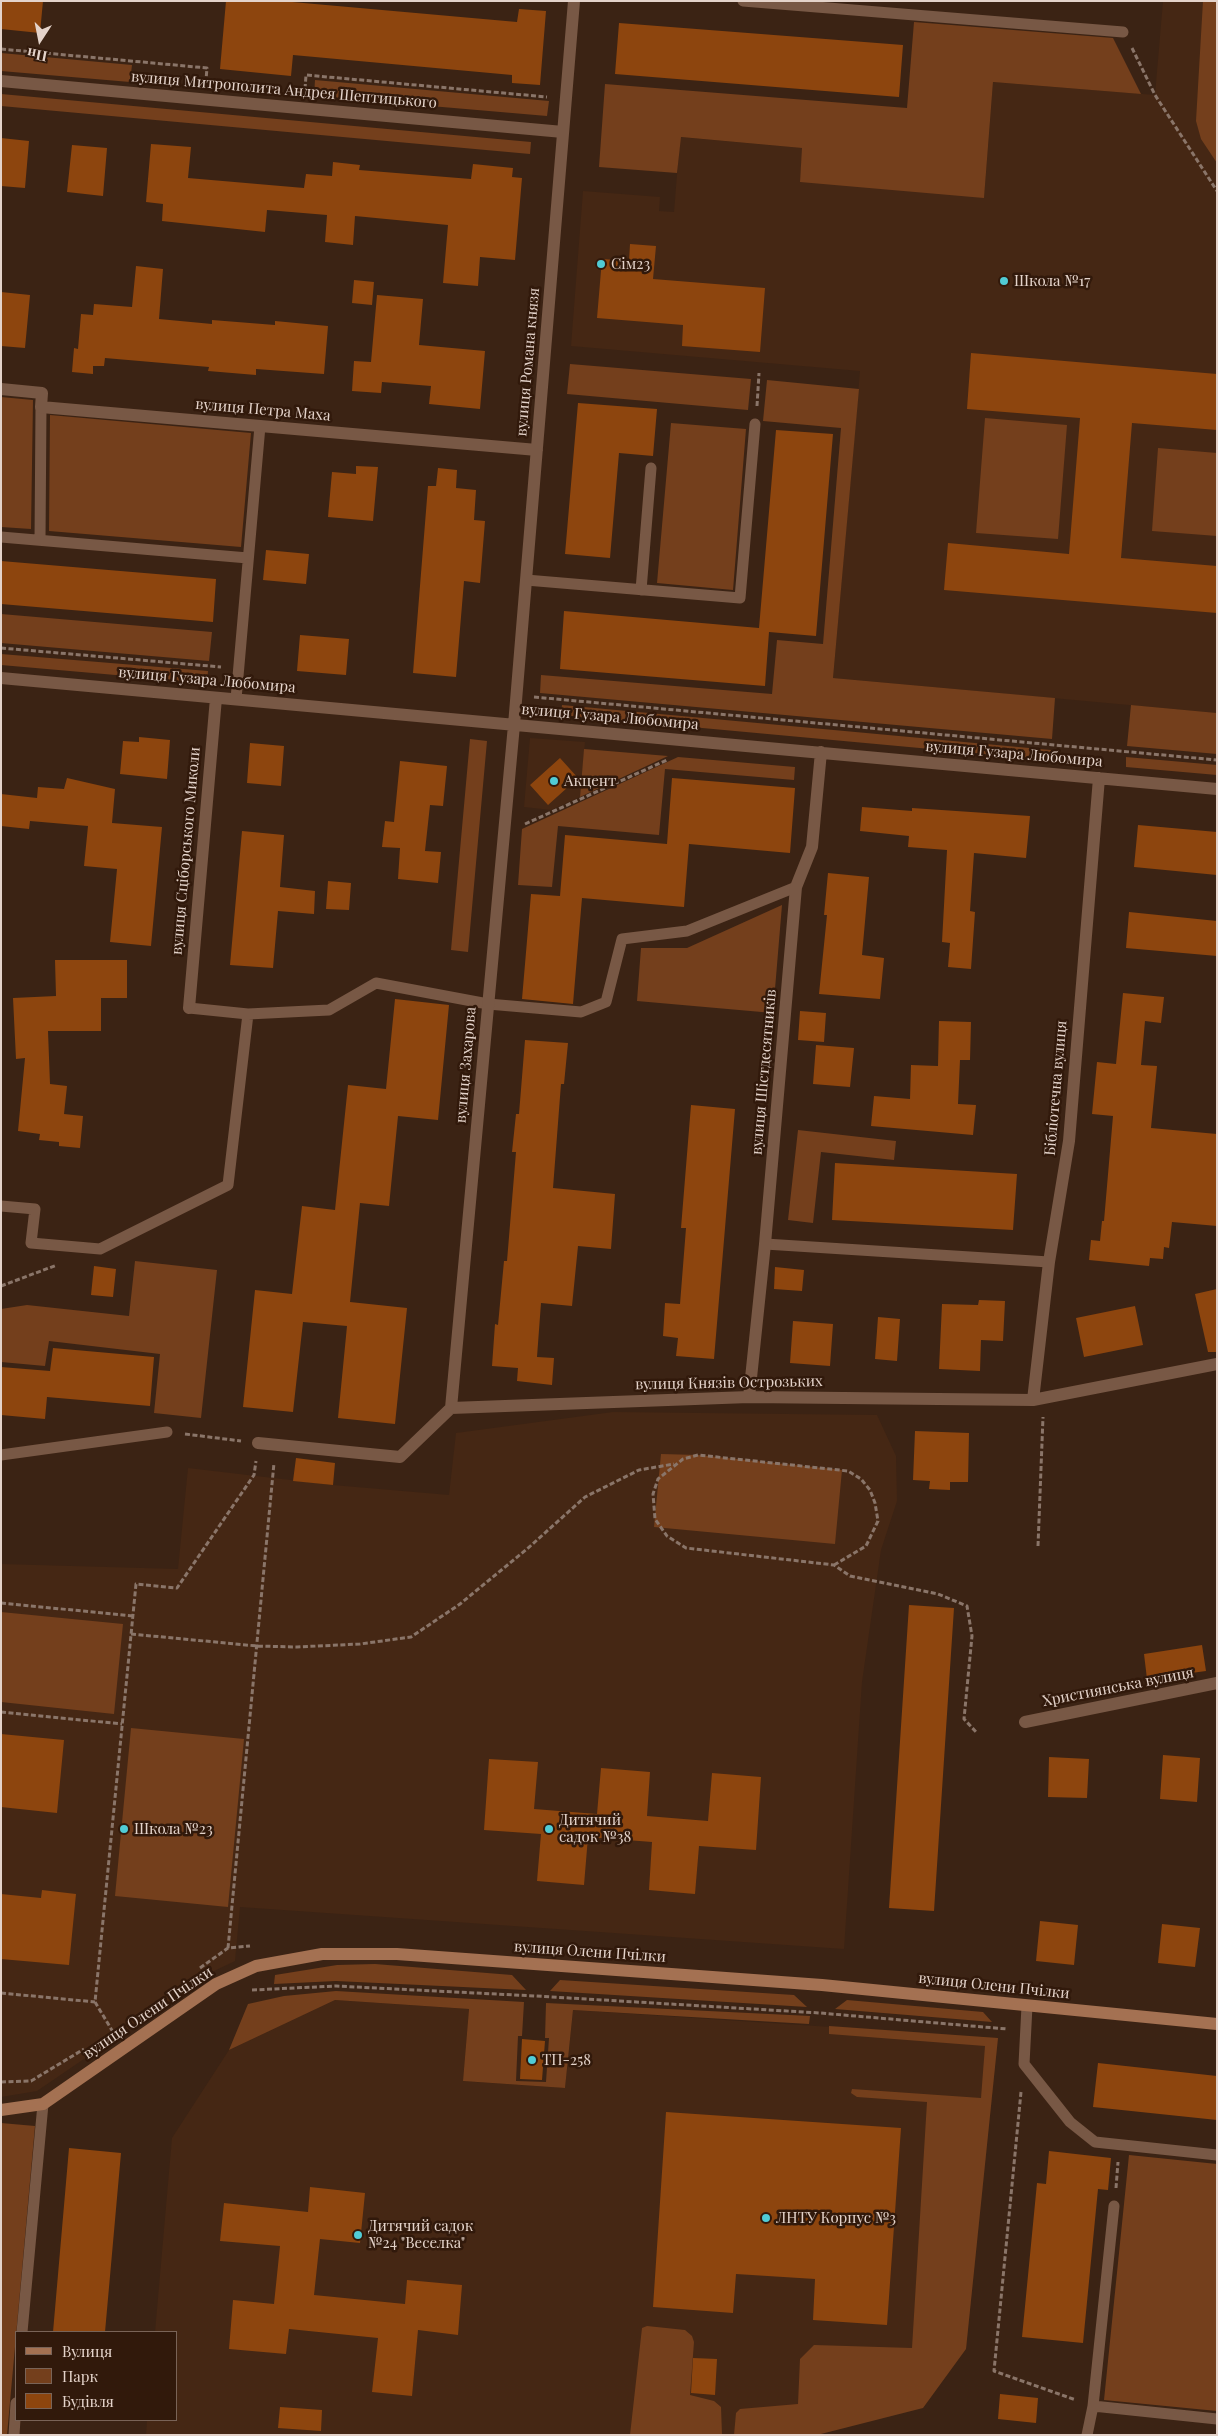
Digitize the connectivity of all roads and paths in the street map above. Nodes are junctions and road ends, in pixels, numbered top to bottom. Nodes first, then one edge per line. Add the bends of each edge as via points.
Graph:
1 (574, 1) edge
2 (743, 1) edge
3 (1123, 32) joint
4 (1, 50) edge
5 (1, 81) edge
6 (214, 81) dead end
7 (296, 89) dead end
8 (566, 99) junction
9 (563, 132) junction
10 (1217, 191) edge
11 (759, 373) dead end
12 (1, 389) edge
13 (41, 407) junction
14 (755, 424) joint
15 (260, 426) junction
16 (537, 450) junction
17 (651, 468) dead end
18 (1, 537) edge
19 (40, 540) junction
20 (248, 558) junction
21 (526, 580) junction
22 (641, 590) junction
23 (1, 648) edge
24 (239, 669) junction
25 (1, 678) edge
26 (516, 696) junction
27 (216, 698) junction
28 (236, 699) junction
29 (514, 724) junction
30 (820, 752) junction
31 (670, 758) dead end
32 (1217, 760) edge
33 (1099, 778) junction
34 (1217, 788) edge
35 (504, 834) junction
36 (796, 887) junction
37 (488, 1004) junction
38 (189, 1008) joint
39 (248, 1014) junction
40 (1, 1206) edge
41 (765, 1244) junction
42 (64, 1262) dead end
43 (1049, 1262) junction
44 (1, 1286) edge
45 (1217, 1364) edge
46 (749, 1396) junction
47 (1039, 1398) junction
48 (452, 1408) junction
49 (167, 1432) dead end
50 (208, 1437) dead end
51 (258, 1443) junction
52 (275, 1444) junction
53 (1, 1455) edge
54 (678, 1463) junction
55 (1038, 1546) dead end
56 (834, 1565) junction
57 (1, 1602) edge
58 (133, 1616) junction
59 (132, 1634) junction
60 (256, 1646) junction
61 (1217, 1683) edge
62 (1, 1712) edge
63 (1025, 1722) dead end
64 (122, 1724) junction
65 (977, 1733) dead end
66 (228, 1948) dead end
67 (250, 1990) dead end
68 (1, 1993) edge
69 (95, 2002) junction
70 (1027, 2006) junction
71 (1217, 2024) edge
72 (1026, 2031) junction
73 (112, 2032) junction
74 (104, 2037) dead end
75 (88, 2046) dead end
76 (123, 2049) junction
77 (1024, 2064) junction
78 (1, 2082) edge
79 (43, 2104) junction
80 (1, 2110) edge
81 (1120, 2146) junction
82 (1217, 2155) edge
83 (1114, 2206) joint
84 (22, 2331) edge
85 (1094, 2406) junction
86 (15, 2419) edge
87 (1217, 2419) edge
88 (14, 2435) edge
89 (1087, 2435) edge

1 - 8 street, вулиця Романа князя
2 - 3 lane
3 - 10 path via 1155,95
4 - 6 path via 207,68 206,80
5 - 9 street, вулиця Митрополита Андрея Шептицького
7 - 8 path via 305,89 306,75
8 - 9 street, вулиця Романа князя
9 - 16 street, вулиця Романа князя
11 - 14 path
12 - 13 street via 42,393
13 - 15 street, вулиця Петра Маха
13 - 19 lane
14 - 22 lane via 740,598
15 - 16 street, вулиця Петра Маха
15 - 20 lane
16 - 21 street, вулиця Романа князя
17 - 22 lane
18 - 19 lane
19 - 20 lane
20 - 24 lane
21 - 22 lane
21 - 26 street, вулиця Романа князя
23 - 24 path
24 - 28 lane
25 - 27 street, вулиця Гузара Любомира
26 - 29 street, вулиця Романа князя
26 - 32 path
27 - 28 street, вулиця Гузара Любомира
27 - 38 street, вулиця Сціборського Миколи
28 - 29 street, вулиця Гузара Любомира
29 - 30 street, вулиця Гузара Любомира
29 - 35 street, вулиця Захарова
30 - 33 street, вулиця Гузара Любомира
30 - 36 street, вулиця Шістдесятників via 812,847
31 - 35 path
33 - 34 street, вулиця Гузара Любомира
33 - 43 street, Бібліотечна вулиця via 1069,1141
35 - 37 street, вулиця Захарова
36 - 37 lane via 687,930 622,939 606,1002 581,1012
36 - 41 street, вулиця Шістдесятників
37 - 39 lane via 376,982 330,1010
37 - 48 street, вулиця Захарова
38 - 39 lane
39 - 40 lane via 228,1185 100,1249 31,1243 34,1209
41 - 43 lane
41 - 46 street, вулиця Шістдесятників
42 - 44 path
43 - 47 street, Бібліотечна вулиця
45 - 47 street, вулиця Князів Острозьких
46 - 47 street, вулиця Князів Острозьких
46 - 48 street, вулиця Князів Острозьких
47 - 55 path
48 - 52 street via 400,1457
49 - 53 lane
50 - 51 path
51 - 52 street
51 - 58 path via 254,1475 177,1588 136,1584
52 - 60 path
54 - 56 path via 658,1479 653,1494 655,1518 667,1536 686,1548
54 - 56 path via 698,1454 848,1471 870,1490 876,1503 878,1521 866,1546
54 - 60 path via 639,1470 585,1497 460,1604 411,1637 360,1644
56 - 65 path via 850,1576 938,1594 968,1606 972,1636 964,1719
57 - 58 path
58 - 59 path
59 - 60 path
59 - 64 path
60 - 66 path
61 - 63 street, Християнська вулиця
62 - 64 path
64 - 69 path
67 - 72 path via 336,1986 536,1996 820,2013
68 - 69 path
69 - 73 path
70 - 71 street, вулиця Олени Пчілки
70 - 72 lane
70 - 76 street, вулиця Олени Пчілки via 802,1983 397,1954 322,1954 256,1966 216,1984
72 - 77 lane
73 - 74 path
73 - 76 path
75 - 78 path via 31,2081
76 - 79 street, вулиця Олени Пчілки
77 - 81 lane via 1070,2122 1095,2142
77 - 85 path via 994,2371
79 - 80 street, вулиця Олени Пчілки
79 - 84 lane
81 - 82 lane
81 - 83 path
83 - 85 lane
85 - 87 lane
85 - 89 lane
86 - 88 lane

